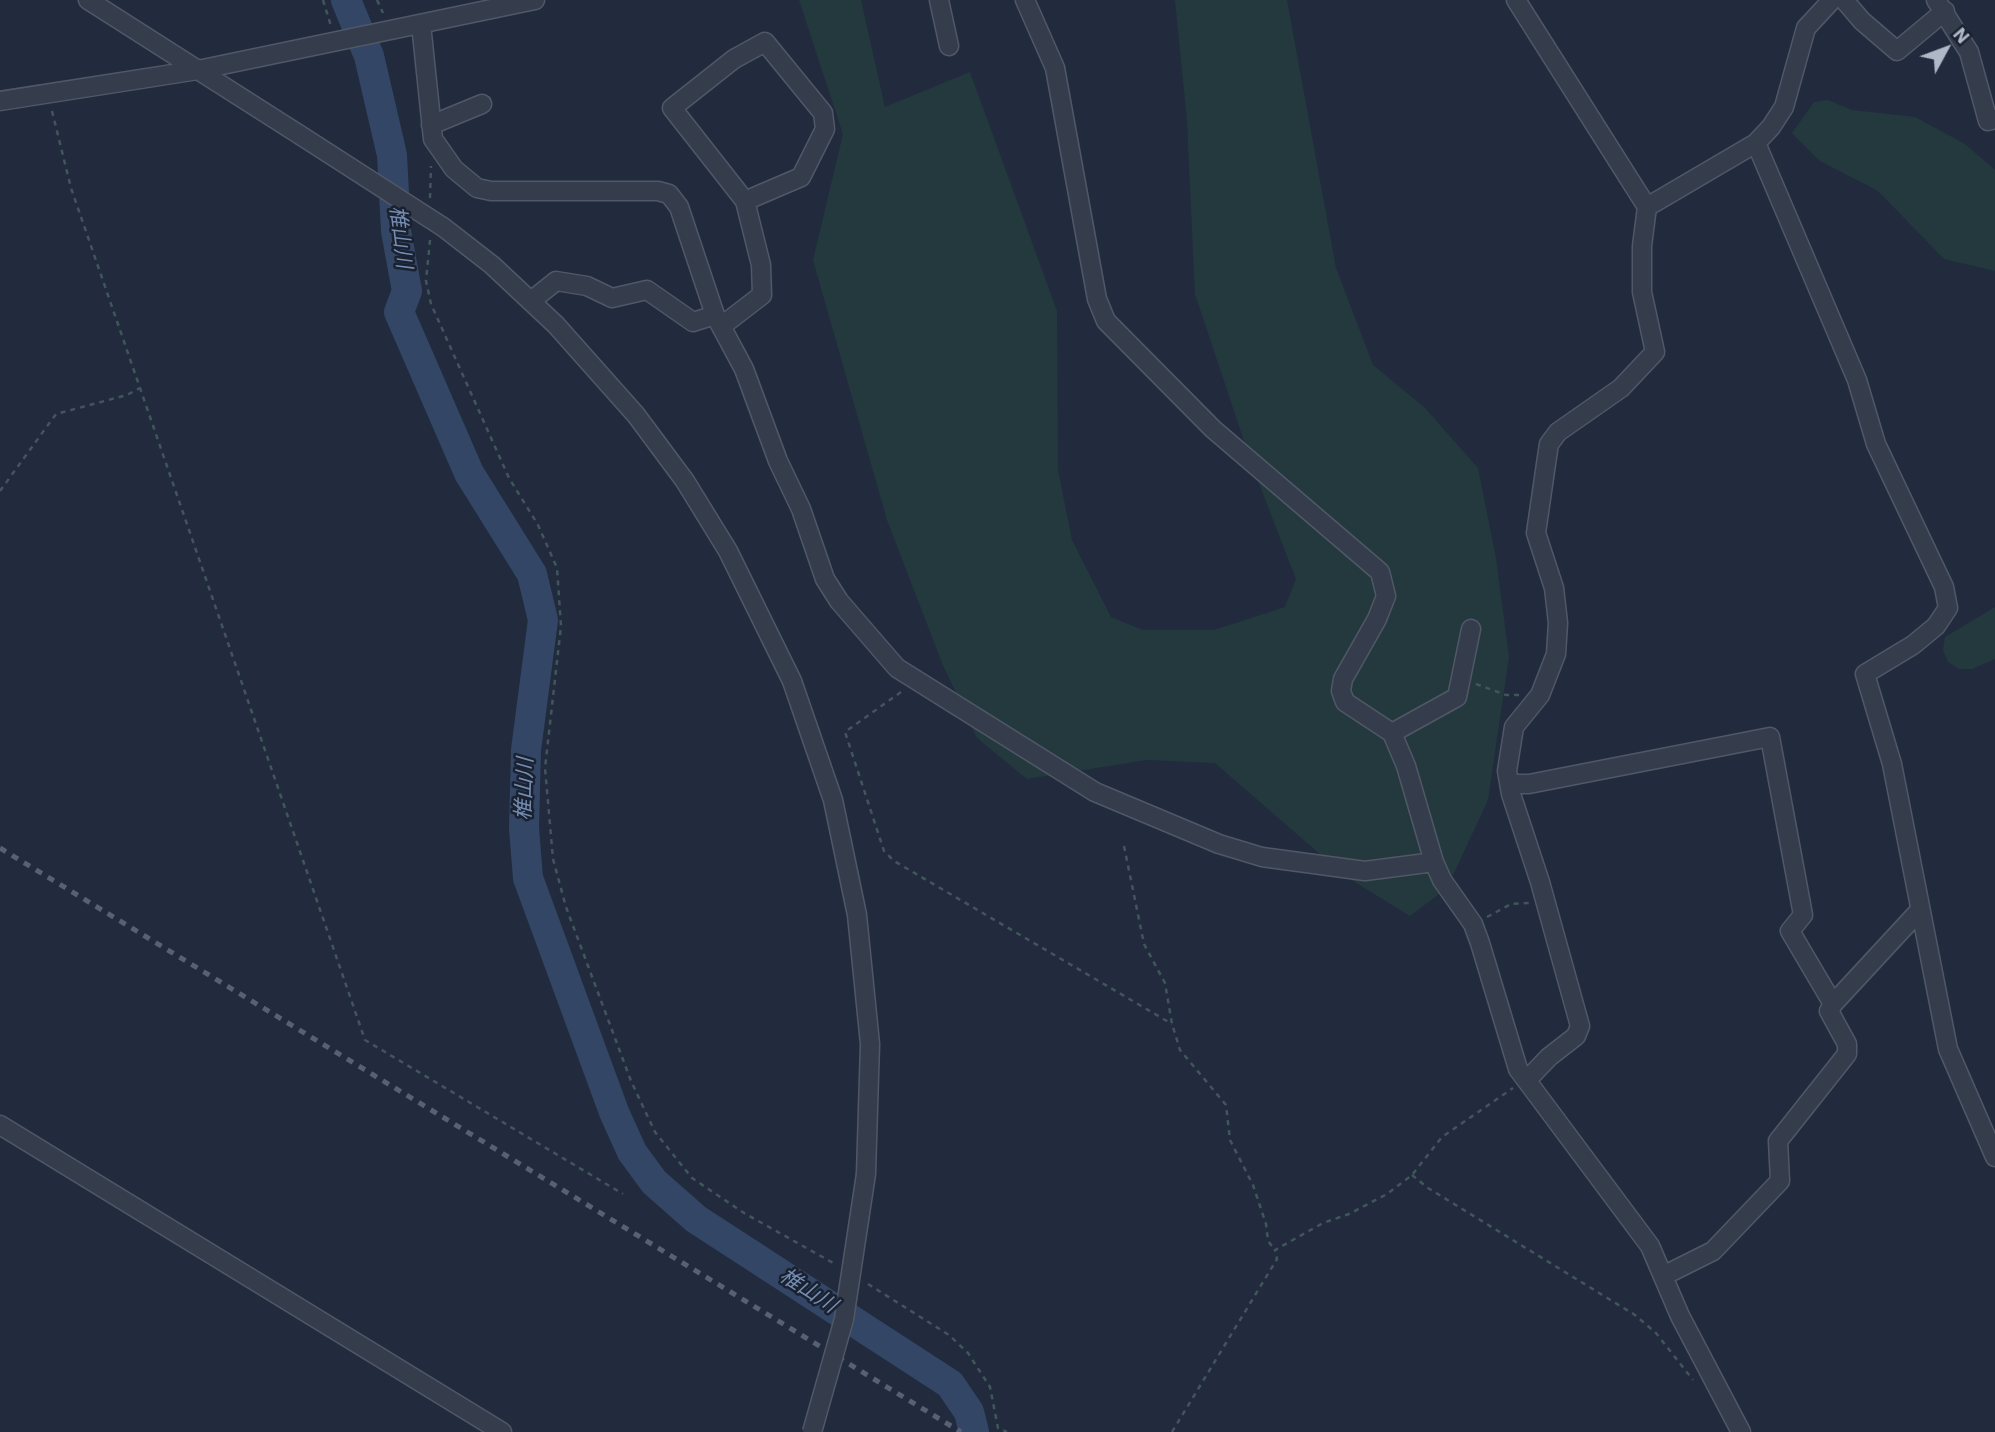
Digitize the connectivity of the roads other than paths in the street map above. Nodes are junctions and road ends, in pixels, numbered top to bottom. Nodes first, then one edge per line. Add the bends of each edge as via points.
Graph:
1 (88, 0) edge
2 (535, 0) edge
3 (939, 0) edge
4 (1025, 0) edge
5 (1516, 0) edge
6 (1832, 0) edge
7 (1844, 0) edge
8 (1940, 6) edge
9 (415, 25) junction
10 (949, 46) dead end
11 (198, 70) junction
12 (0, 100) edge
13 (482, 103) dead end
14 (1995, 119) edge
15 (432, 132) junction
16 (1756, 143) junction
17 (745, 201) junction
18 (1647, 207) junction
19 (531, 301) junction
20 (719, 320) junction
21 (1471, 629) dead end
22 (1391, 733) junction
23 (1511, 784) junction
24 (1434, 862) junction
25 (1920, 910) junction
26 (1833, 1004) junction
27 (1527, 1080) junction
28 (0, 1125) edge
29 (1995, 1157) edge
30 (1665, 1275) junction
31 (502, 1432) edge
32 (813, 1432) edge
33 (1741, 1432) edge

1 - 11 street
2 - 9 street
3 - 10 street
4 - 22 street via 1055,68 1097,299 1105,321 1213,429 1380,572 1386,596 1340,691 1355,711
5 - 18 street
6 - 16 street via 1806,28 1784,107
7 - 8 street via 1897,51
8 - 14 street via 1969,52 1988,121
9 - 11 street
9 - 15 street
11 - 12 street
11 - 19 street, bridge via 436,228
13 - 15 street
15 - 20 street via 464,178 477,188 669,194 679,207
16 - 18 street
16 - 25 street via 1857,380 1876,444 1944,587 1948,608 1936,626 1864,674 1892,764
17 - 17 street via 672,108 734,59 765,43 823,113 825,129 801,177
17 - 20 street via 761,265 762,295
18 - 23 street via 1642,292 1655,352 1620,388 1558,432 1549,444 1536,533 1554,588 1556,654 1540,695 1514,727 1507,771
19 - 20 street via 556,281 587,286 612,298 647,290 693,322
19 - 32 street, bridge via 609,383 685,481 729,551 792,681 845,842 870,1044 866,1174 846,1307
20 - 24 street via 744,369 831,590 897,668 1095,792 1219,844 1262,858 1365,871
21 - 22 street via 1453,702
22 - 24 street via 1406,766
23 - 26 street via 1770,737 1803,915 1790,931
23 - 27 street via 1510,794 1580,1026
24 - 27 street via 1473,924 1513,1059
25 - 26 street
25 - 29 street via 1948,1048
26 - 30 street via 1829,1011 1847,1044 1847,1054 1778,1141 1780,1181 1713,1251
27 - 30 street via 1650,1246
28 - 31 street
30 - 33 street

